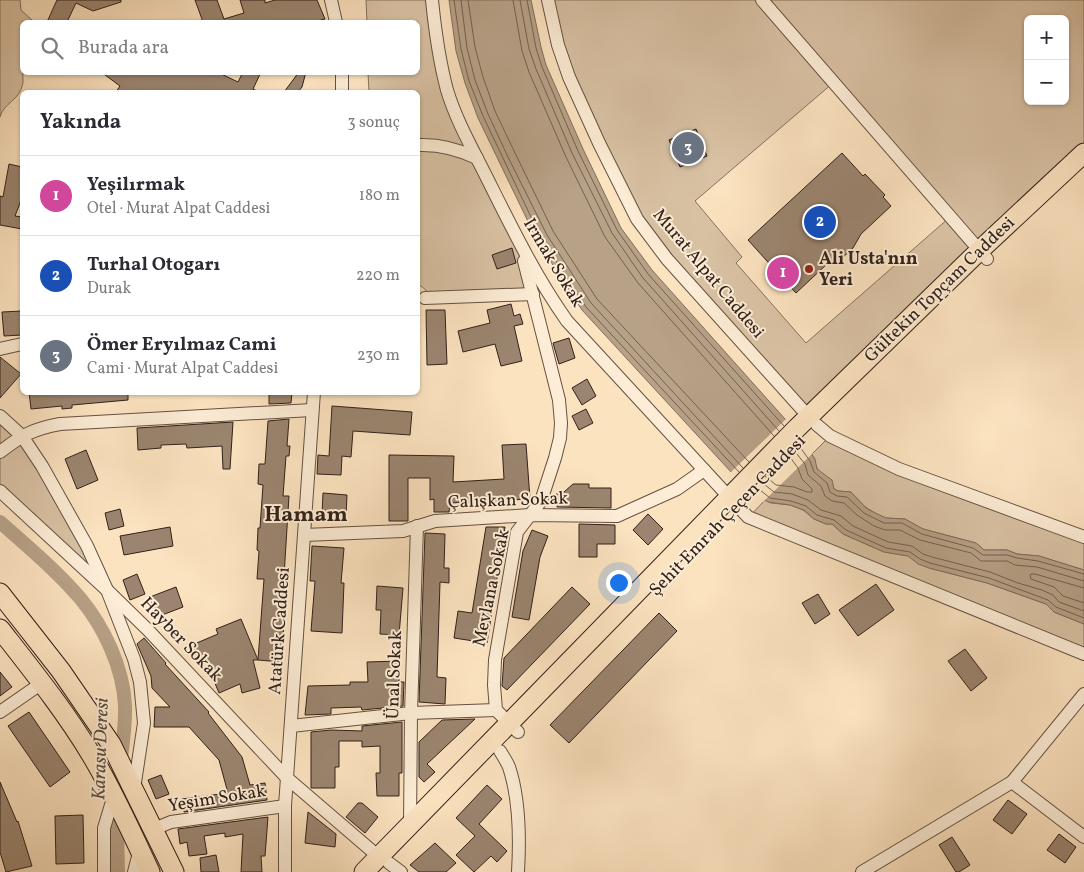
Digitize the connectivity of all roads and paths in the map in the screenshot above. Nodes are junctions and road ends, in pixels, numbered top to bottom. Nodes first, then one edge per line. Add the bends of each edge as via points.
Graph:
1 (331, 0) edge
2 (432, 0) edge
3 (548, 0) edge
4 (762, 0) edge
5 (336, 20) edge
6 (342, 75) edge
7 (342, 90) edge
8 (420, 145) edge
9 (1084, 153) edge
10 (477, 158) junction
11 (1084, 168) edge
12 (521, 247) junction
13 (983, 255) junction
14 (533, 294) junction
15 (425, 298) dead end
16 (20, 344) edge
17 (0, 348) edge
18 (314, 395) edge
19 (312, 410) junction
20 (0, 416) edge
21 (807, 427) junction
22 (22, 436) junction
23 (0, 452) edge
24 (704, 470) junction
25 (0, 491) edge
26 (733, 501) junction
27 (530, 516) junction
28 (417, 526) junction
29 (304, 535) junction
30 (1084, 537) edge
31 (107, 590) junction
32 (0, 594) edge
33 (0, 629) edge
34 (1084, 654) edge
35 (42, 683) junction
36 (1084, 694) edge
37 (496, 710) junction
38 (0, 712) edge
39 (411, 713) junction
40 (291, 726) junction
41 (513, 728) junction
42 (500, 751) junction
43 (287, 778) junction
44 (1012, 782) junction
45 (134, 789) junction
46 (114, 795) junction
47 (286, 806) junction
48 (151, 822) junction
49 (410, 825) junction
50 (1084, 838) edge
51 (137, 843) junction
52 (388, 866) edge
53 (104, 872) edge
54 (134, 872) edge
55 (150, 872) edge
56 (174, 872) edge
57 (285, 872) edge
58 (364, 872) edge
59 (518, 872) edge
60 (862, 872) edge

1 - 5 street
2 - 10 street, Irmak Sokak via 448,91
3 - 21 street, Murat Alpat Caddesi via 569,77 638,219
4 - 13 street
6 - 7 street
8 - 10 street via 444,146
9 - 13 highway, Gültekin Topçam Caddesi
10 - 12 street, Irmak Sokak
11 - 13 highway
12 - 14 street, Mevlana Sokak
12 - 24 street, Irmak Sokak via 567,322
13 - 21 highway, Gültekin Topçam Caddesi
14 - 15 street
14 - 27 street, Mevlana Sokak via 559,400 561,423 555,458 541,501
16 - 17 street
18 - 19 street, Atatürk Caddesi
19 - 22 street via 60,424
19 - 29 street, Atatürk Caddesi
20 - 22 street, Hayber Sokak
21 - 26 highway, Şehit Emrah Çeçen Caddesi
21 - 30 street, Murat Alpat Caddesi via 898,469
22 - 23 street
22 - 31 street, Hayber Sokak via 87,546
24 - 26 street, Irmak Sokak
24 - 27 street, Çalışkan Sokak via 677,489 616,516
25 - 31 street
26 - 34 street, Irmak Sokak via 748,517
26 - 41 highway, Şehit Emrah Çeçen Caddesi
27 - 28 street, Çalışkan Sokak via 435,521
27 - 37 street, Mevlana Sokak via 517,532 495,660
28 - 29 street, Çalışkan Sokak via 403,531
28 - 39 street, Ünal Sokak
29 - 40 street, Atatürk Caddesi
31 - 43 street, Hayber Sokak
31 - 45 street via 134,659 143,701 144,723
32 - 45 highway via 61,671 111,744
33 - 35 highway
35 - 38 street
35 - 46 highway via 92,756
36 - 44 street
37 - 39 street
37 - 41 street
39 - 40 street
39 - 49 street, Ünal Sokak
40 - 43 street, Atatürk Caddesi
41 - 42 highway, Şehit Emrah Çeçen Caddesi
41 - 49 highway, Şehit Emrah Çeçen Caddesi
42 - 52 highway, Şehit Emrah Çeçen Caddesi
42 - 59 street via 509,766 513,785 519,839
43 - 47 street, Atatürk Caddesi
43 - 52 street, Hayber Sokak
44 - 50 street
44 - 60 street
45 - 48 highway
46 - 51 highway
46 - 53 street via 104,828
47 - 48 street, Yeşim Sokak
47 - 57 street, Atatürk Caddesi
48 - 56 highway
49 - 52 highway, Şehit Emrah Çeçen Caddesi
51 - 54 street
51 - 55 highway
52 - 58 highway, Şehit Emrah Çeçen Caddesi

